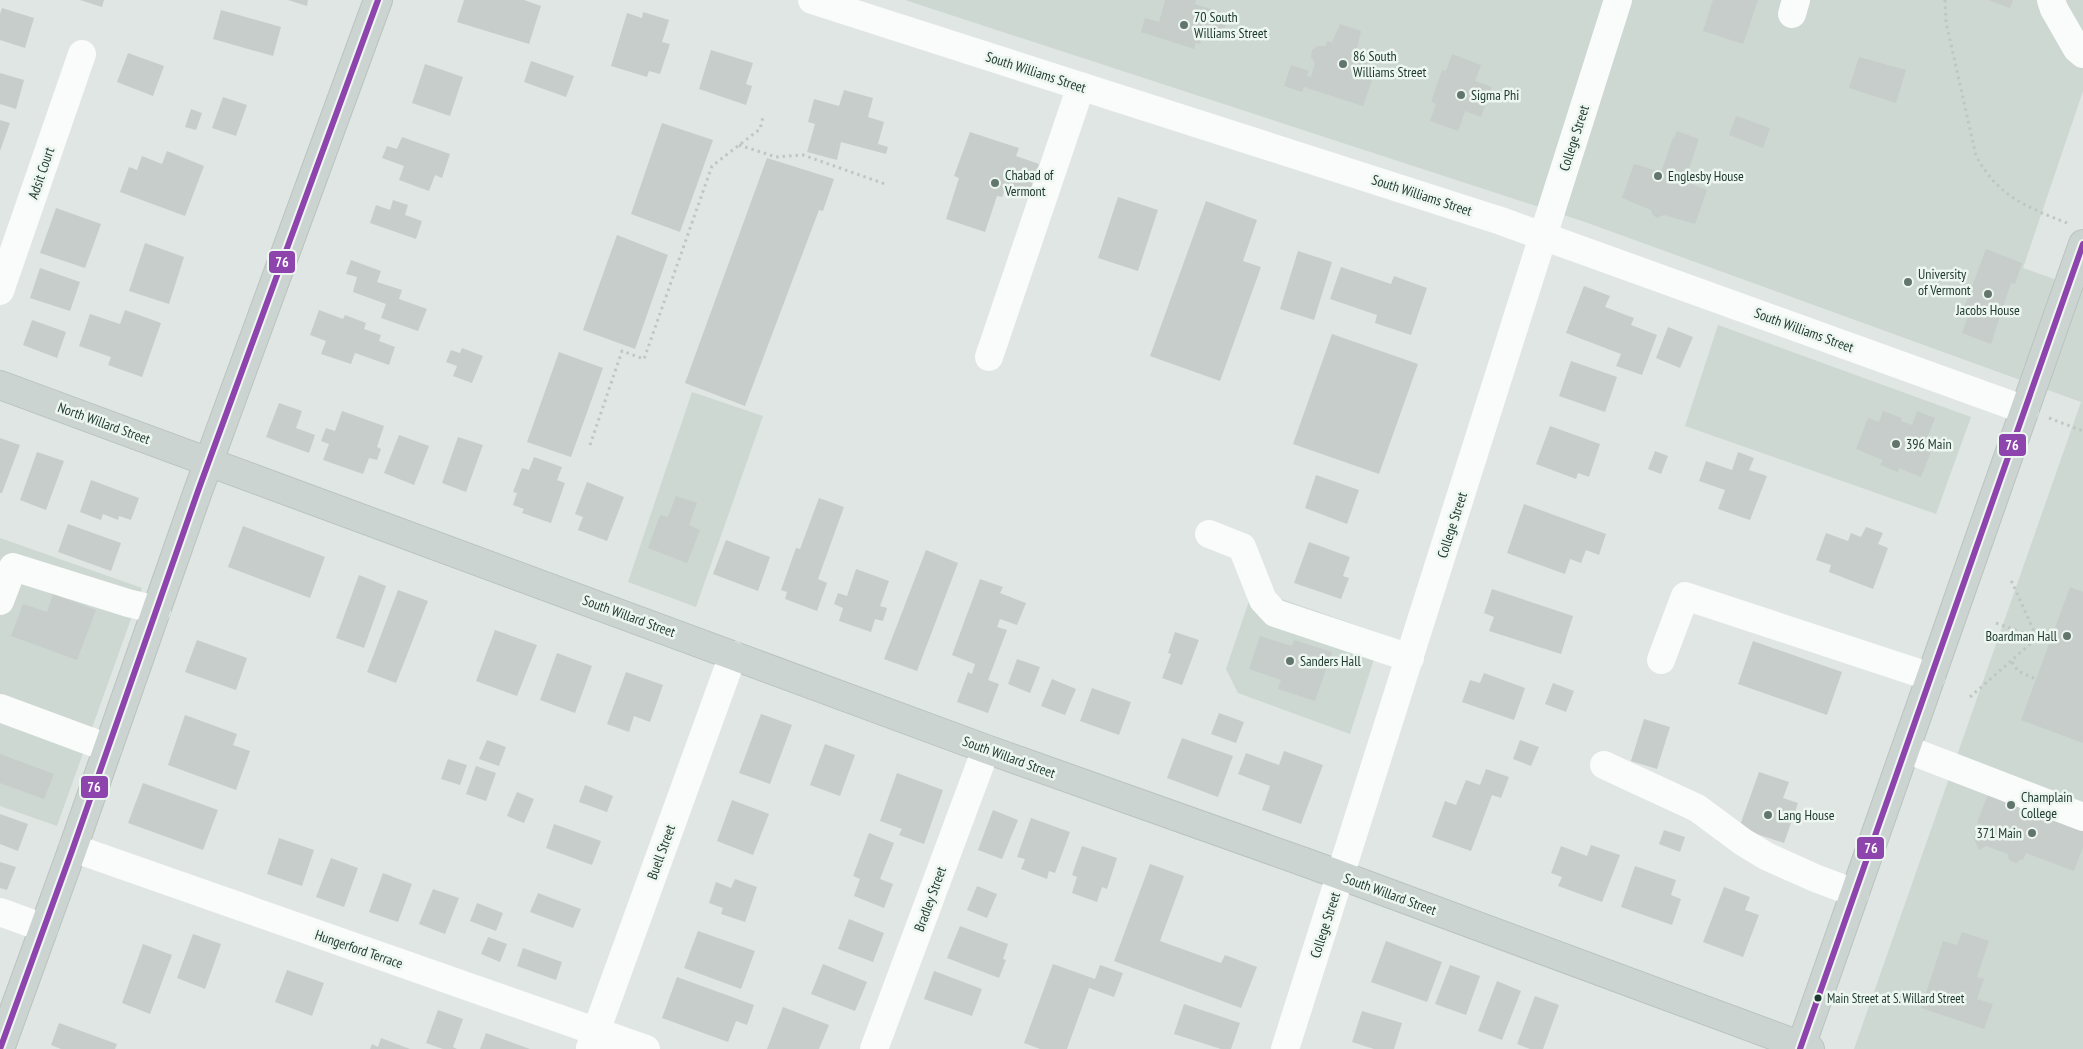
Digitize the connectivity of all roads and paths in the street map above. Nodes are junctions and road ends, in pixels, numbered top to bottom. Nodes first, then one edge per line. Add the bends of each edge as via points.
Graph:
1 (378, 0) edge
2 (1618, 0) edge
3 (1945, 0) edge
4 (2051, 0) edge
5 (825, 2) edge
6 (82, 54) dead end
7 (2083, 54) edge
8 (1081, 86) junction
9 (763, 117) dead end
10 (739, 145) junction
11 (884, 184) dead end
12 (1543, 236) junction
13 (2078, 245) edge
14 (0, 291) edge
15 (989, 357) dead end
16 (0, 385) edge
17 (2035, 413) junction
18 (2083, 431) edge
19 (590, 445) dead end
20 (209, 462) junction
21 (1209, 534) dead end
22 (6, 565) edge
23 (2011, 580) dead end
24 (0, 601) edge
25 (157, 610) junction
26 (1996, 623) dead end
27 (2037, 638) junction
28 (2048, 642) dead end
29 (733, 655) junction
30 (1410, 658) junction
31 (1660, 660) dead end
32 (2012, 662) junction
33 (1931, 677) junction
34 (2036, 679) dead end
35 (1970, 697) dead end
36 (0, 708) edge
37 (108, 748) junction
38 (986, 749) junction
39 (1906, 749) junction
40 (1604, 765) dead end
41 (2083, 817) edge
42 (73, 848) junction
43 (1340, 875) junction
44 (1856, 893) junction
45 (0, 912) edge
46 (44, 928) junction
47 (593, 1040) edge
48 (1803, 1048) edge
49 (0, 1049) edge
50 (646, 1049) edge
51 (874, 1049) edge
52 (1285, 1049) edge

1 - 20 main road
2 - 12 street, College Street
3 - 13 path via 1946,22 1976,156 1986,174 2002,190
4 - 7 street via 2077,49
5 - 8 street, South Williams Street
6 - 14 street, Adsit Court
8 - 12 street, South Williams Street
8 - 15 street
9 - 10 path via 760,129
10 - 11 path via 776,157 803,155
10 - 19 path via 712,166 644,359 622,351
12 - 17 street, South Williams Street
12 - 30 street, College Street
13 - 17 main road
16 - 20 main road, North Willard Street
17 - 18 path
17 - 33 main road
20 - 25 main road
20 - 29 main road, South Willard Street
21 - 30 street via 1242,547 1263,600 1276,613
22 - 24 street
22 - 25 street
23 - 27 path
25 - 37 main road
26 - 27 path
27 - 28 path
27 - 32 path
29 - 38 main road, South Willard Street
29 - 47 street, Buell Street
30 - 43 street, College Street
31 - 33 street via 1684,596
32 - 34 path via 2018,670
32 - 35 path
33 - 39 main road
36 - 37 street
37 - 42 main road
38 - 43 main road, South Willard Street
38 - 51 street, Bradley Street
39 - 41 street
39 - 44 main road
40 - 44 street via 1698,808 1766,856
42 - 46 main road
42 - 47 street, Hungerford Terrace
43 - 48 main road, South Willard Street
43 - 52 street, College Street
44 - 48 main road
45 - 46 street
46 - 49 main road
47 - 50 street, Hungerford Terrace

